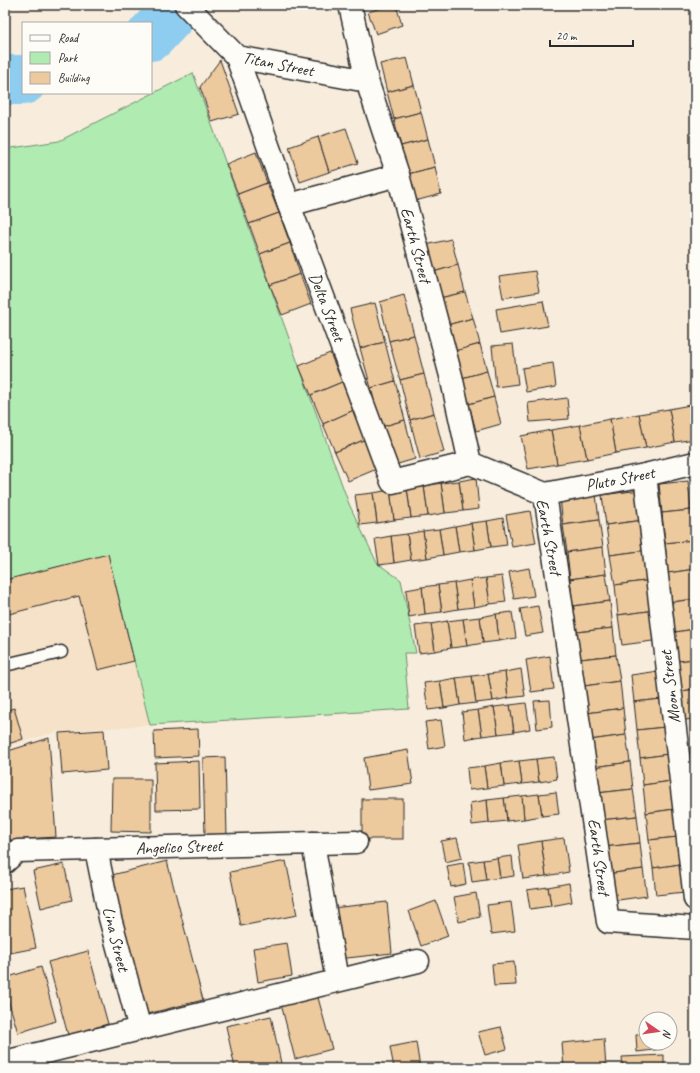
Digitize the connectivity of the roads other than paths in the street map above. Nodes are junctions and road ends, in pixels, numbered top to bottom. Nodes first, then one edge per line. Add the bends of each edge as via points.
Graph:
1 (186, 5) edge
2 (350, 5) edge
3 (237, 57) junction
4 (367, 81) junction
5 (398, 175) junction
6 (289, 206) junction
7 (470, 463) junction
8 (695, 463) edge
9 (645, 475) junction
10 (545, 494) junction
11 (61, 652) dead end
12 (5, 665) edge
13 (356, 842) dead end
14 (313, 843) junction
15 (96, 849) junction
16 (5, 862) edge
17 (695, 899) edge
18 (695, 928) edge
19 (418, 961) dead end
20 (337, 980) junction
21 (140, 1029) junction
22 (5, 1062) edge

1 - 3 street, Titan Street
2 - 4 street, Earth Street
3 - 4 street, Titan Street
3 - 6 street, Delta Street
4 - 5 street, Earth Street
5 - 6 street
5 - 7 street, Earth Street via 451,376
6 - 7 street, Delta Street via 392,482
7 - 10 street, Earth Street
8 - 9 street, Pluto Street
9 - 10 street, Pluto Street
9 - 17 street, Moon Street
10 - 18 street, Earth Street via 608,922
11 - 12 lane
13 - 14 street, Angelico Street
14 - 15 street, Angelico Street
14 - 20 street
15 - 16 street, Angelico Street via 17,851
15 - 21 street, Lina Street via 110,918
19 - 20 street
20 - 21 street
21 - 22 street

